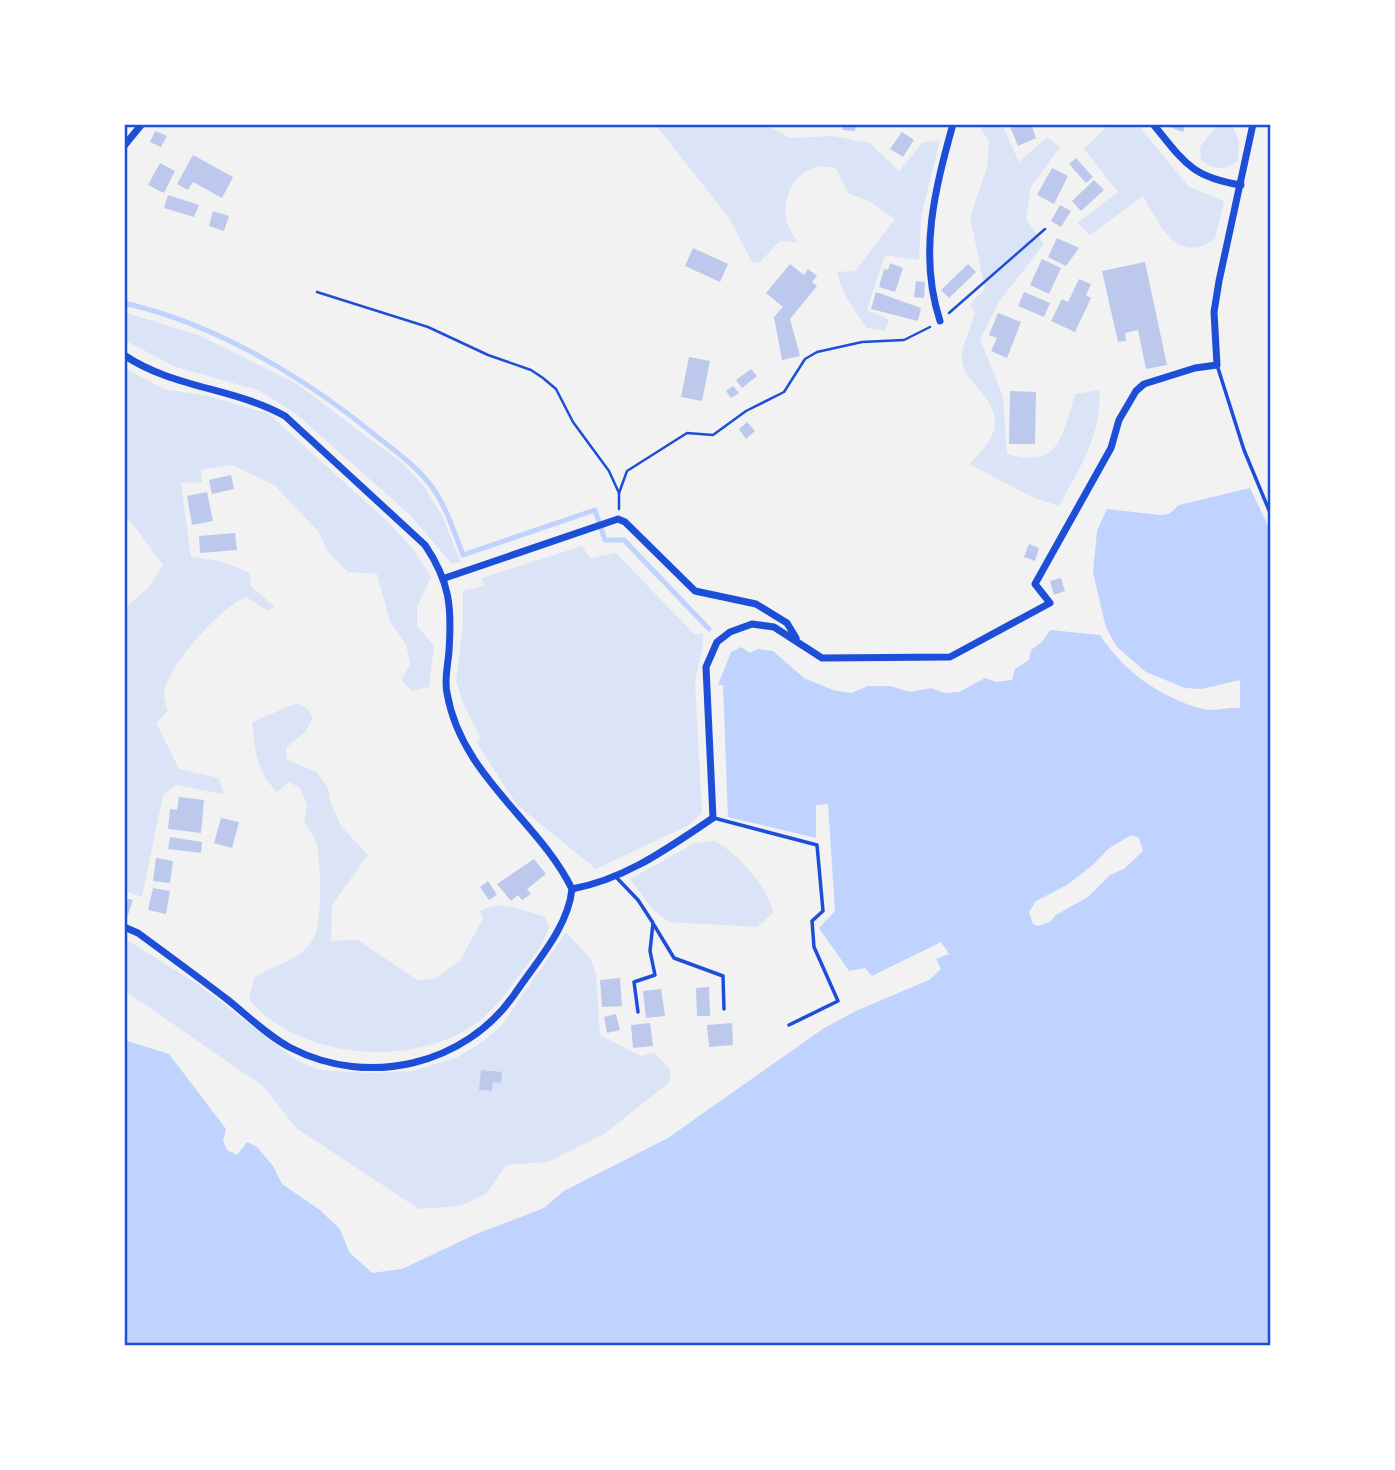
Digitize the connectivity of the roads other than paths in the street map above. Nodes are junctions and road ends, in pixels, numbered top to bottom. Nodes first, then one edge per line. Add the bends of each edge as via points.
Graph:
1 (142, 124) edge
2 (953, 124) edge
3 (1153, 124) edge
4 (1253, 124) edge
5 (124, 146) edge
6 (1241, 185) junction
7 (940, 321) road end
8 (124, 355) edge
9 (1217, 365) junction
10 (1271, 516) edge
11 (445, 578) junction
12 (798, 641) junction
13 (713, 818) junction
14 (616, 877) junction
15 (572, 889) junction
16 (653, 923) junction
17 (124, 927) edge
18 (724, 1009) dead end
19 (638, 1012) dead end
20 (789, 1025) dead end

1 - 5 street
2 - 7 street via 934,192 929,244 932,296
3 - 6 street via 1191,169 1210,180
4 - 6 street
6 - 9 street via 1214,312
8 - 11 street via 285,416 425,545
9 - 10 lane
9 - 12 street via 1144,384 1136,391 1118,421 1111,448 1035,584 1049,603 950,657 822,658
11 - 12 street via 614,520 625,522 695,591 756,604 787,623
11 - 15 street via 450,619 447,693 455,722 495,790
12 - 13 street via 774,626 752,624 730,632 713,649 706,667
13 - 14 street
13 - 20 lane via 817,845 823,911 812,921 814,947 838,1000
14 - 15 street
14 - 16 lane
15 - 17 street via 566,918 492,1023 462,1046 410,1065 340,1063 290,1048
16 - 18 lane via 674,958 723,976
16 - 19 lane via 650,951 655,975 634,982

